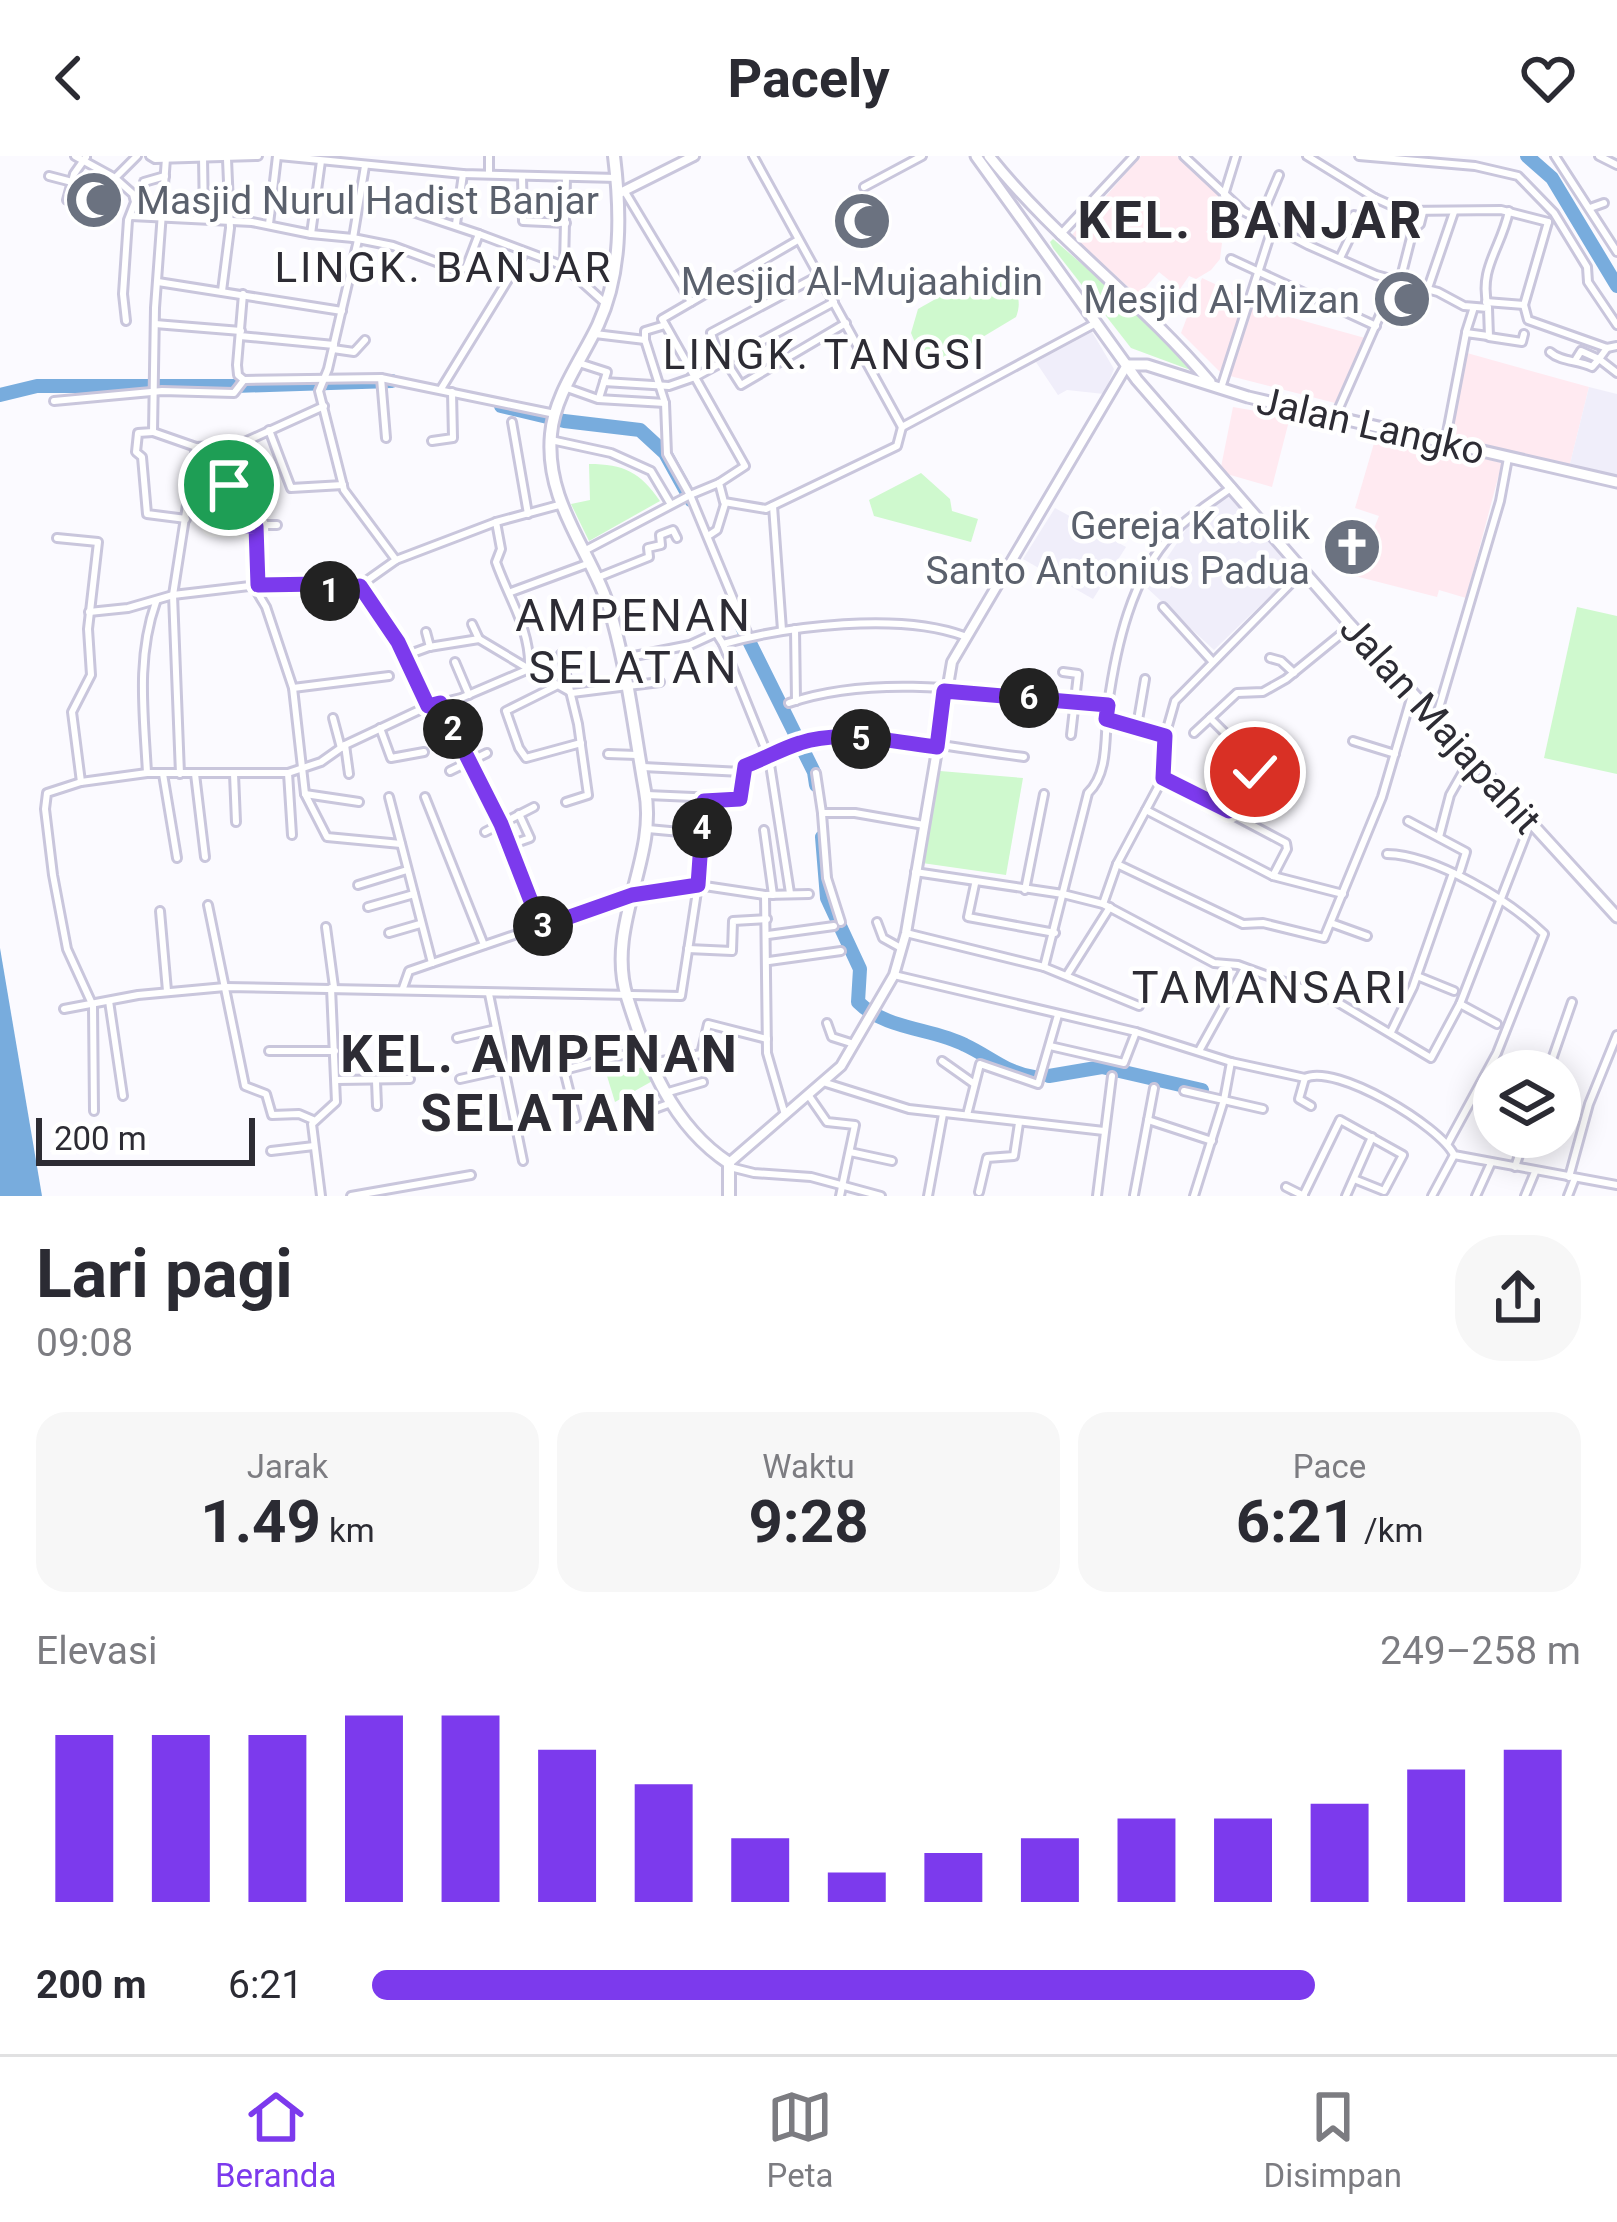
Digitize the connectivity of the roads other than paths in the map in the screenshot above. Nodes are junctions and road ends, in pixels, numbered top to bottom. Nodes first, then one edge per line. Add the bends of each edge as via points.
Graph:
1 (75, 156) edge
2 (137, 156) edge
3 (150, 156) edge
4 (259, 156) edge
5 (278, 156) edge
6 (489, 156) edge
7 (614, 156) edge
8 (694, 156) edge
9 (754, 156) edge
10 (922, 156) edge
11 (976, 156) edge
12 (989, 156) edge
13 (1134, 156) edge
14 (1184, 156) edge
15 (1236, 156) edge
16 (1307, 156) edge
17 (1359, 156) edge
18 (1555, 156) edge
19 (1599, 156) edge
20 (203, 157) edge
21 (86, 158) edge
22 (166, 158) edge
23 (227, 159) junction
24 (320, 160) junction
25 (355, 160) edge
26 (1194, 160) edge
27 (1617, 165) edge
28 (365, 166) junction
29 (463, 174) junction
30 (489, 174) junction
31 (1279, 175) dead end
32 (49, 176) dead end
33 (164, 176) junction
34 (523, 176) junction
35 (566, 177) junction
36 (115, 178) junction
37 (617, 178) junction
38 (72, 182) junction
39 (144, 182) dead end
40 (864, 187) dead end
41 (622, 193) junction
42 (1224, 195) junction
43 (1375, 198) junction
44 (1604, 203) dead end
45 (85, 207) dead end
46 (398, 207) dead end
47 (1590, 208) junction
48 (1454, 211) junction
49 (1509, 211) junction
50 (1424, 212) junction
51 (1520, 214) junction
52 (130, 216) junction
53 (163, 218) junction
54 (1551, 218) junction
55 (204, 220) junction
56 (1260, 220) junction
57 (229, 221) junction
58 (566, 223) junction
59 (269, 224) junction
60 (455, 225) junction
61 (1273, 226) junction
62 (1507, 226) junction
63 (1056, 232) junction
64 (311, 234) junction
65 (479, 235) junction
66 (356, 239) junction
67 (798, 240) junction
68 (1038, 242) junction
69 (525, 252) junction
70 (1617, 252) edge
71 (1340, 258) junction
72 (1232, 259) dead end
73 (564, 266) junction
74 (1257, 268) junction
75 (818, 276) junction
76 (1398, 280) junction
77 (158, 282) junction
78 (1428, 288) junction
79 (222, 291) junction
80 (243, 294) junction
81 (834, 302) junction
82 (608, 304) junction
83 (692, 304) junction
84 (1487, 305) junction
85 (1524, 305) junction
86 (1474, 307) junction
87 (342, 311) junction
88 (126, 322) dead end
89 (1098, 322) junction
90 (846, 323) junction
91 (155, 324) junction
92 (1617, 325) edge
93 (665, 326) junction
94 (1376, 326) junction
95 (241, 333) junction
96 (1466, 333) junction
97 (593, 334) junction
98 (1524, 334) dead end
99 (1489, 337) junction
100 (365, 340) dead end
101 (645, 340) junction
102 (333, 347) junction
103 (1612, 347) edge
104 (716, 349) dead end
105 (1550, 352) dead end
106 (1599, 359) junction
107 (725, 360) junction
108 (579, 363) junction
109 (1127, 364) junction
110 (1617, 373) edge
111 (695, 376) junction
112 (325, 380) junction
113 (381, 382) junction
114 (604, 382) junction
115 (1210, 382) junction
116 (241, 384) junction
117 (156, 388) junction
118 (566, 388) junction
119 (661, 388) junction
120 (1222, 388) junction
121 (441, 389) junction
122 (452, 393) junction
123 (598, 399) junction
124 (54, 401) dead end
125 (665, 403) junction
126 (325, 406) junction
127 (1335, 417) junction
128 (512, 422) dead end
129 (553, 424) junction
130 (902, 428) junction
131 (269, 430) junction
132 (154, 432) junction
133 (386, 438) dead end
134 (432, 440) dead end
135 (1445, 443) junction
136 (196, 447) junction
137 (1508, 458) junction
138 (193, 476) junction
139 (1617, 482) edge
140 (719, 483) junction
141 (343, 484) junction
142 (1232, 488) junction
143 (688, 496) junction
144 (670, 502) junction
145 (725, 504) junction
146 (560, 505) junction
147 (773, 506) junction
148 (528, 514) junction
149 (186, 519) junction
150 (496, 522) junction
151 (277, 525) dead end
152 (256, 526) junction
153 (707, 536) junction
154 (57, 538) dead end
155 (676, 538) dead end
156 (584, 558) junction
157 (396, 560) junction
158 (1304, 570) junction
159 (596, 578) junction
160 (256, 586) junction
161 (360, 586) junction
162 (511, 592) junction
163 (172, 596) junction
164 (156, 602) junction
165 (1163, 607) dead end
166 (89, 612) junction
167 (472, 624) dead end
168 (1352, 626) junction
169 (795, 629) junction
170 (782, 630) junction
171 (426, 632) dead end
172 (964, 636) junction
173 (746, 637) junction
174 (479, 639) junction
175 (722, 644) junction
176 (430, 646) junction
177 (562, 654) dead end
178 (406, 656) junction
179 (1270, 658) dead end
180 (620, 659) junction
181 (1212, 661) junction
182 (455, 662) dead end
183 (530, 669) junction
184 (1063, 672) dead end
185 (1294, 673) junction
186 (389, 676) dead end
187 (1145, 680) dead end
188 (660, 682) dead end
189 (625, 685) junction
190 (556, 686) junction
191 (293, 688) junction
192 (944, 691) junction
193 (1413, 692) junction
194 (572, 693) junction
195 (469, 694) junction
196 (1075, 702) junction
197 (440, 703) junction
198 (1108, 705) junction
199 (428, 706) junction
200 (333, 718) dead end
201 (1210, 718) junction
202 (1436, 718) junction
203 (1106, 719) junction
204 (474, 723) dead end
205 (1137, 727) junction
206 (380, 728) junction
207 (455, 732) junction
208 (1262, 732) dead end
209 (1194, 733) dead end
210 (1071, 735) dead end
211 (1165, 736) junction
212 (436, 741) dead end
213 (1353, 741) dead end
214 (581, 743) junction
215 (343, 747) junction
216 (937, 747) junction
217 (424, 752) dead end
218 (487, 753) dead end
219 (608, 754) dead end
220 (1395, 754) junction
221 (1024, 757) dead end
222 (769, 758) junction
223 (1471, 758) junction
224 (638, 761) junction
225 (470, 762) junction
226 (302, 768) junction
227 (744, 769) junction
228 (450, 771) dead end
229 (288, 772) junction
230 (1255, 772) dead end
231 (147, 773) junction
232 (816, 773) dead end
233 (164, 774) junction
234 (180, 774) junction
235 (195, 774) junction
236 (234, 774) junction
237 (349, 774) dead end
238 (1163, 778) junction
239 (81, 782) junction
240 (305, 794) junction
241 (1044, 794) dead end
242 (647, 796) junction
243 (389, 797) dead end
244 (425, 797) dead end
245 (704, 801) junction
246 (359, 802) dead end
247 (566, 802) dead end
248 (534, 807) dead end
249 (1146, 810) junction
250 (1229, 811) junction
251 (519, 814) junction
252 (822, 814) junction
253 (1408, 821) dead end
254 (236, 822) dead end
255 (501, 824) junction
256 (1530, 824) junction
257 (924, 825) junction
258 (644, 828) junction
259 (764, 830) dead end
260 (485, 832) dead end
261 (702, 834) junction
262 (292, 835) dead end
263 (1439, 837) junction
264 (401, 844) junction
265 (510, 845) junction
266 (1388, 854) dead end
267 (205, 857) dead end
268 (177, 858) dead end
269 (1117, 864) junction
270 (407, 870) junction
271 (916, 872) junction
272 (1457, 873) junction
273 (1274, 876) junction
274 (975, 884) junction
275 (358, 885) dead end
276 (698, 885) junction
277 (1025, 890) junction
278 (414, 894) junction
279 (809, 894) dead end
280 (1063, 894) junction
281 (1343, 894) junction
282 (632, 895) junction
283 (770, 895) junction
284 (790, 895) junction
285 (1502, 903) junction
286 (208, 905) dead end
287 (1106, 906) junction
288 (368, 907) dead end
289 (160, 911) dead end
290 (1617, 917) edge
291 (767, 919) junction
292 (877, 922) dead end
293 (1331, 923) junction
294 (421, 924) junction
295 (326, 927) dead end
296 (541, 927) junction
297 (389, 933) dead end
298 (906, 933) junction
299 (1054, 933) junction
300 (767, 935) junction
301 (1367, 936) dead end
302 (484, 945) junction
303 (688, 949) junction
304 (903, 949) junction
305 (841, 951) dead end
306 (769, 961) junction
307 (432, 963) junction
308 (1044, 967) junction
309 (1245, 968) junction
310 (894, 975) junction
311 (1067, 976) junction
312 (1417, 976) junction
313 (225, 987) junction
314 (333, 988) junction
315 (403, 988) junction
316 (167, 991) junction
317 (1454, 991) dead end
318 (489, 994) junction
319 (627, 995) junction
320 (109, 1001) junction
321 (1572, 1002) dead end
322 (1460, 1004) junction
323 (93, 1006) junction
324 (1139, 1006) dead end
325 (64, 1009) dead end
326 (1058, 1016) junction
327 (827, 1023) dead end
328 (1497, 1024) dead end
329 (496, 1029) junction
330 (1136, 1032) junction
331 (1391, 1033) junction
332 (1617, 1035) edge
333 (457, 1038) dead end
334 (767, 1039) junction
335 (856, 1044) junction
336 (1050, 1046) junction
337 (646, 1049) junction
338 (1555, 1050) edge
339 (335, 1051) junction
340 (1199, 1051) junction
341 (269, 1052) dead end
342 (942, 1060) dead end
343 (1231, 1062) junction
344 (651, 1064) junction
345 (506, 1069) junction
346 (1112, 1076) dead end
347 (460, 1078) dead end
348 (1305, 1078) junction
349 (410, 1079) dead end
350 (336, 1080) junction
351 (376, 1081) junction
352 (703, 1082) dead end
353 (826, 1083) junction
354 (974, 1084) junction
355 (1154, 1088) dead end
356 (1184, 1091) dead end
357 (123, 1096) dead end
358 (809, 1096) junction
359 (668, 1098) junction
360 (1224, 1100) junction
361 (377, 1106) dead end
362 (1311, 1106) dead end
363 (1263, 1109) dead end
364 (94, 1111) dead end
365 (646, 1112) dead end
366 (943, 1114) junction
367 (785, 1115) junction
368 (967, 1115) junction
369 (576, 1118) dead end
370 (313, 1120) junction
371 (1148, 1120) junction
372 (1019, 1123) junction
373 (1104, 1131) junction
374 (1372, 1137) junction
375 (1212, 1141) junction
376 (1448, 1143) junction
377 (314, 1146) junction
378 (271, 1151) dead end
379 (850, 1152) junction
380 (1454, 1155) junction
381 (1518, 1158) edge
382 (523, 1161) dead end
383 (892, 1161) dead end
384 (1491, 1163) junction
385 (729, 1165) junction
386 (1515, 1167) junction
387 (1535, 1172) junction
388 (472, 1175) dead end
389 (1572, 1177) junction
390 (1354, 1179) junction
391 (1617, 1184) edge
392 (842, 1185) junction
393 (1286, 1187) dead end
394 (729, 1192) edge
395 (980, 1192) dead end
396 (1134, 1195) edge
397 (321, 1196) edge
398 (351, 1196) edge
399 (717, 1196) edge
400 (840, 1196) edge
401 (881, 1196) edge
402 (928, 1196) edge
403 (1097, 1196) edge
404 (1194, 1196) edge
405 (1303, 1196) edge
406 (1346, 1196) edge
407 (1432, 1196) edge
408 (1476, 1196) edge
409 (1525, 1196) edge
410 (1568, 1196) edge

1 - 21 street
2 - 36 street
3 - 22 street
4 - 23 street
5 - 24 street
5 - 59 street
6 - 30 street
7 - 37 highway
8 - 41 street
9 - 67 street
10 - 40 street
11 - 68 main road, Jalan Majapahit
12 - 63 main road
13 - 63 street
14 - 26 street
15 - 42 street
16 - 43 street
17 - 54 street via 1498,169 1518,176
18 - 47 street
19 - 27 street
20 - 22 street
20 - 23 street
20 - 55 street
21 - 36 street
21 - 38 street
22 - 33 street
23 - 57 street
24 - 25 street
24 - 64 street
25 - 28 street
26 - 42 street
28 - 29 street
28 - 66 street
29 - 30 street
29 - 60 street
30 - 34 street
31 - 56 street
32 - 38 street
33 - 39 street
33 - 53 street
34 - 35 street
34 - 58 street via 523,221
35 - 37 street
35 - 58 street
36 - 52 street via 135,196
37 - 41 highway
38 - 45 street via 67,200
41 - 82 highway
41 - 83 street
42 - 56 street
43 - 50 street
43 - 71 street via 1364,218 1354,215 1347,225 1353,231
44 - 47 street
46 - 60 street
47 - 70 street
48 - 49 street
48 - 50 street
48 - 78 street
49 - 51 street
49 - 62 street
50 - 76 street
51 - 54 street
51 - 62 street
52 - 53 street
52 - 88 street
53 - 55 street
53 - 77 street
54 - 85 street
54 - 92 street
55 - 57 street
56 - 61 street
57 - 59 street
57 - 79 street
58 - 73 street
59 - 64 street
60 - 65 street
61 - 71 street
61 - 74 street
62 - 84 street via 1484,277
63 - 68 main road
63 - 115 main road
64 - 66 street
65 - 66 street via 461,270
65 - 69 street
66 - 87 street
67 - 75 street
67 - 83 street
68 - 89 main road, Jalan Majapahit
69 - 73 street
69 - 121 street
71 - 76 street
72 - 74 street
73 - 82 street
74 - 94 street
74 - 120 street
75 - 81 street
75 - 104 street via 711,333
76 - 78 street
76 - 94 street
77 - 79 street
77 - 91 street
78 - 86 street
79 - 80 street
80 - 87 street
80 - 95 street
81 - 90 street
81 - 107 street
82 - 97 highway
83 - 93 street via 663,318
84 - 85 street
84 - 86 street
84 - 99 street
85 - 103 street via 1528,320
86 - 96 street
87 - 102 street
89 - 109 main road, Jalan Majapahit
89 - 130 street
90 - 107 street via 741,385
90 - 130 street
91 - 95 street
91 - 117 street
93 - 101 street via 645,331
93 - 111 street
94 - 127 street
95 - 102 street
95 - 116 street
96 - 99 street
96 - 135 street
97 - 101 street
97 - 108 highway
98 - 99 street via 1516,343
100 - 102 street via 354,352
101 - 119 street
102 - 112 street
103 - 106 street
105 - 106 street
106 - 110 street
107 - 111 street
108 - 114 street via 607,371
108 - 118 highway
109 - 115 main road, Jalan Langko
109 - 142 main road, Jalan Majapahit
109 - 172 street
111 - 119 street
111 - 140 street via 745,466
112 - 113 street
112 - 116 street
112 - 126 street
113 - 121 street
113 - 133 street
114 - 119 street
114 - 123 street
115 - 120 main road, Jalan Langko
116 - 117 street via 234,393
117 - 124 street
117 - 132 street
118 - 123 street
118 - 129 highway
119 - 125 street
120 - 127 main road, Jalan Langko
121 - 122 street
122 - 129 street
122 - 134 street via 453,439
123 - 125 street
125 - 143 street via 667,454
126 - 131 street
126 - 141 street
127 - 135 main road, Jalan Langko
128 - 148 street
129 - 144 street via 651,471
129 - 146 highway
130 - 147 street via 897,446
131 - 136 street via 238,445
131 - 141 street via 291,488
132 - 136 street
132 - 149 street via 136,437 147,514
135 - 137 main road, Jalan Langko
136 - 138 street
137 - 139 main road, Jalan Langko
137 - 202 street
138 - 149 street
138 - 152 street via 229,484 215,525
140 - 143 street
140 - 145 street
141 - 157 street
142 - 158 main road, Jalan Majapahit
142 - 198 street via 1161,546 1124,622
143 - 144 street
143 - 153 street
144 - 156 street
145 - 147 street
145 - 153 street
146 - 148 street
146 - 156 highway
147 - 170 street
148 - 150 street
149 - 163 street
150 - 157 street
150 - 162 street via 496,562
151 - 152 street
152 - 160 street
153 - 173 street
154 - 166 street via 98,542
155 - 159 street via 674,530 659,535 649,557
156 - 159 highway
156 - 162 street
157 - 161 street
158 - 168 main road, Jalan Majapahit
158 - 181 street
159 - 180 highway
160 - 161 street via 321,584 341,599
160 - 163 street
160 - 191 street
161 - 178 street
162 - 183 street
163 - 164 street
163 - 234 street
164 - 166 street
164 - 231 street via 142,659
165 - 181 street
166 - 239 street via 91,676 72,712
167 - 174 street
168 - 185 street
168 - 193 main road, Jalan Majapahit
169 - 170 street
169 - 172 street via 925,627
169 - 192 street via 792,702 864,687
170 - 173 street
171 - 176 street
172 - 192 street
173 - 175 street
174 - 176 street
174 - 183 street
175 - 180 street via 716,633
175 - 222 street
176 - 178 street
177 - 194 street
178 - 199 street
179 - 185 street
180 - 189 highway
181 - 211 street via 1179,694
182 - 195 street
183 - 190 street
183 - 195 street
184 - 196 street via 1078,674
185 - 201 street via 1263,692 1237,693
186 - 191 street
187 - 205 street
188 - 189 street
189 - 194 street
189 - 224 highway
190 - 194 street
190 - 214 street via 506,711 519,748 526,758
191 - 226 street
192 - 196 street
192 - 216 street
193 - 202 main road, Jalan Majapahit
193 - 220 street
194 - 214 street
195 - 197 street
196 - 198 street
196 - 210 street
197 - 199 street
197 - 207 street
198 - 203 street
199 - 206 street
200 - 215 street
201 - 208 street via 1231,739
201 - 209 street
202 - 223 main road, Jalan Majapahit
203 - 205 street
203 - 280 street via 1100,781 1088,793
204 - 207 street
205 - 211 street
206 - 215 street
206 - 217 street via 391,758
207 - 212 street
207 - 225 street
211 - 238 street
213 - 220 street
214 - 247 street via 588,795
215 - 226 street
215 - 237 street
216 - 221 street
216 - 222 street via 845,738 802,742
216 - 257 street
218 - 225 street
219 - 224 street
220 - 281 street
222 - 227 street
222 - 284 street
223 - 256 main road, Jalan Majapahit
223 - 263 street
224 - 227 street
224 - 242 highway
225 - 228 street
225 - 255 street
226 - 229 street
226 - 240 street
227 - 245 street via 740,799
229 - 236 street
229 - 262 street
230 - 250 street via 1238,781
231 - 233 street
231 - 239 street
232 - 252 street
233 - 234 street
233 - 268 street
234 - 235 street
235 - 236 street
235 - 267 street
236 - 254 street
238 - 249 street
238 - 250 street
239 - 323 street via 47,793 45,809 68,949
240 - 246 street
240 - 264 street via 327,838
241 - 277 street
242 - 245 street
242 - 258 highway
243 - 264 street
244 - 302 street
245 - 261 street
248 - 251 street
249 - 269 street
249 - 273 street
250 - 273 street via 1287,844
251 - 255 street
251 - 265 street via 530,838
252 - 257 street
252 - 300 street via 837,924
253 - 263 street
255 - 260 street
255 - 265 street
256 - 285 street
256 - 290 main road, Jalan Majapahit
257 - 271 street
258 - 261 street
258 - 282 highway
259 - 283 street
261 - 276 street
263 - 272 street via 1466,852
264 - 270 street
265 - 296 street
266 - 272 street
269 - 287 street
269 - 293 street via 1243,924 1316,939
270 - 275 street
270 - 278 street
271 - 274 street
271 - 298 street
272 - 285 street
272 - 312 street
273 - 281 street
274 - 277 street
274 - 299 street via 968,917
276 - 282 street
276 - 283 street
276 - 303 street
277 - 280 street
278 - 288 street
278 - 294 street
279 - 284 street
280 - 287 street
280 - 299 street
281 - 293 street
282 - 296 street
282 - 319 highway via 621,947
283 - 284 street
283 - 291 street
285 - 322 street
285 - 376 street via 1544,939 1497,1053
286 - 313 street
287 - 309 street via 1214,963
287 - 311 street
289 - 316 street
291 - 300 street
291 - 303 street via 733,921 732,950
292 - 304 street via 883,938
293 - 301 street
294 - 297 street
294 - 307 street
295 - 314 street
296 - 302 street
298 - 304 street
298 - 308 street
299 - 308 street
300 - 306 street
302 - 307 street
303 - 319 street via 681,996
304 - 310 street
305 - 306 street
306 - 334 street
307 - 315 street via 408,972
308 - 311 street
309 - 331 street via 1334,1000
309 - 340 street
310 - 326 street
310 - 335 street
311 - 324 street
312 - 317 street
312 - 331 street
313 - 314 street
313 - 316 street
313 - 370 street via 245,1087 266,1094 272,1115
314 - 315 street
314 - 339 street
315 - 318 street
316 - 320 street
318 - 319 street
318 - 329 street
319 - 337 highway
320 - 323 street
320 - 357 street
321 - 338 street
322 - 328 street
322 - 331 street via 1433,1058
323 - 325 street
323 - 364 street
326 - 330 street
326 - 336 street
327 - 335 street via 834,1039
329 - 333 street
329 - 345 street
330 - 336 street via 1123,1064
330 - 340 street
332 - 389 street
334 - 344 street via 708,1024 701,1054
334 - 367 street
335 - 353 street
336 - 354 street via 1036,1085 980,1064
337 - 344 highway
337 - 369 street via 563,1070
339 - 341 street
339 - 350 street
340 - 343 street
342 - 354 street
343 - 348 street
343 - 360 street
344 - 359 highway
345 - 347 street
345 - 382 street
346 - 373 street
348 - 362 street via 1300,1101
348 - 376 street via 1321,1075 1373,1094
349 - 351 street
350 - 351 street
350 - 370 street via 335,1106
351 - 361 street
352 - 359 street
353 - 358 street
353 - 366 street
354 - 368 street
355 - 371 street
356 - 360 street
358 - 367 street
358 - 379 street via 826,1123 854,1123
359 - 365 street
359 - 385 highway via 696,1140
360 - 363 street
360 - 375 street
366 - 368 street
366 - 402 street
367 - 385 street
368 - 372 street
370 - 377 street
371 - 375 street
371 - 396 street
372 - 373 street
372 - 395 street via 1014,1156 987,1157
373 - 403 street
374 - 390 street
374 - 390 street via 1402,1157 1384,1191
374 - 405 street via 1340,1120
375 - 404 street
376 - 380 street
377 - 378 street
377 - 397 street
379 - 383 street
379 - 392 street
380 - 384 street
380 - 407 street
381 - 386 street
384 - 386 street
384 - 408 street
385 - 392 street
385 - 394 highway
386 - 387 street
387 - 389 street
387 - 409 street
388 - 398 street
389 - 391 street
389 - 410 street
390 - 406 street
392 - 400 street
392 - 401 street
393 - 405 street
394 - 399 street

